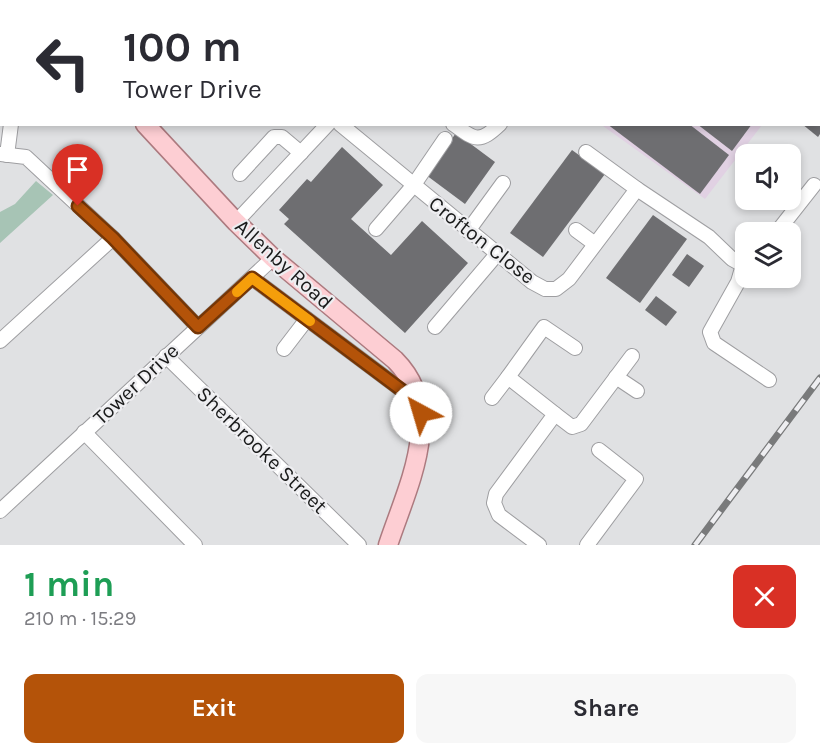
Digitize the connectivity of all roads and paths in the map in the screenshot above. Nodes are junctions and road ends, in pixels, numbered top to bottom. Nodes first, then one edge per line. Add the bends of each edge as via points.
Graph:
1 (10, 126) edge
2 (147, 126) edge
3 (322, 126) edge
4 (342, 126) edge
5 (456, 126) edge
6 (498, 126) edge
7 (446, 139) dead end
8 (586, 152) dead end
9 (301, 153) junction
10 (3, 154) edge
11 (240, 174) dead end
12 (503, 183) dead end
13 (814, 185) dead end
14 (413, 186) junction
15 (637, 189) junction
16 (236, 222) junction
17 (785, 222) edge
18 (376, 229) dead end
19 (576, 230) dead end
20 (468, 231) junction
21 (113, 238) junction
22 (595, 244) junction
23 (497, 254) junction
24 (273, 258) junction
25 (735, 260) edge
26 (252, 278) junction
27 (735, 287) edge
28 (305, 317) junction
29 (198, 327) junction
30 (435, 327) dead end
31 (0, 341) edge
32 (282, 348) dead end
33 (575, 348) dead end
34 (166, 356) junction
35 (632, 356) dead end
36 (508, 377) junction
37 (616, 377) junction
38 (770, 380) dead end
39 (637, 391) dead end
40 (492, 398) dead end
41 (419, 403) junction
42 (555, 414) junction
43 (84, 432) junction
44 (599, 450) dead end
45 (0, 511) edge
46 (195, 545) edge
47 (359, 545) edge
48 (388, 545) edge
49 (539, 545) edge
50 (586, 545) edge

1 - 10 street
2 - 16 main road, Allenby Road
3 - 9 street
4 - 14 street, Crofton Close
5 - 6 street via 478,140
7 - 14 street
8 - 15 street
9 - 11 street via 282,137 274,137
9 - 16 street
10 - 21 street via 26,157
12 - 20 street
13 - 17 street
14 - 18 street
14 - 20 street, Crofton Close
15 - 22 street, Crofton Close
15 - 25 street via 709,237
16 - 24 main road, Allenby Road
19 - 22 street
20 - 23 street, Crofton Close
21 - 29 street
21 - 31 street
22 - 23 street, Crofton Close via 569,279 556,288 545,289 532,282
23 - 30 street
24 - 26 street, Tower Drive
24 - 41 main road, Allenby Road via 403,368
26 - 28 street
26 - 29 street, Tower Drive
27 - 38 street via 710,332 714,343
28 - 32 street
28 - 41 street
29 - 34 street, Tower Drive
33 - 36 street via 544,327
34 - 43 street, Tower Drive
34 - 47 street, Sherbrooke Street
35 - 37 street
36 - 40 street
36 - 42 street
37 - 39 street
37 - 42 street via 581,424 572,428
41 - 48 main road, Allenby Road via 419,448
42 - 49 street via 495,494 499,515
43 - 45 street, Tower Drive
43 - 46 street
44 - 50 street via 636,479

